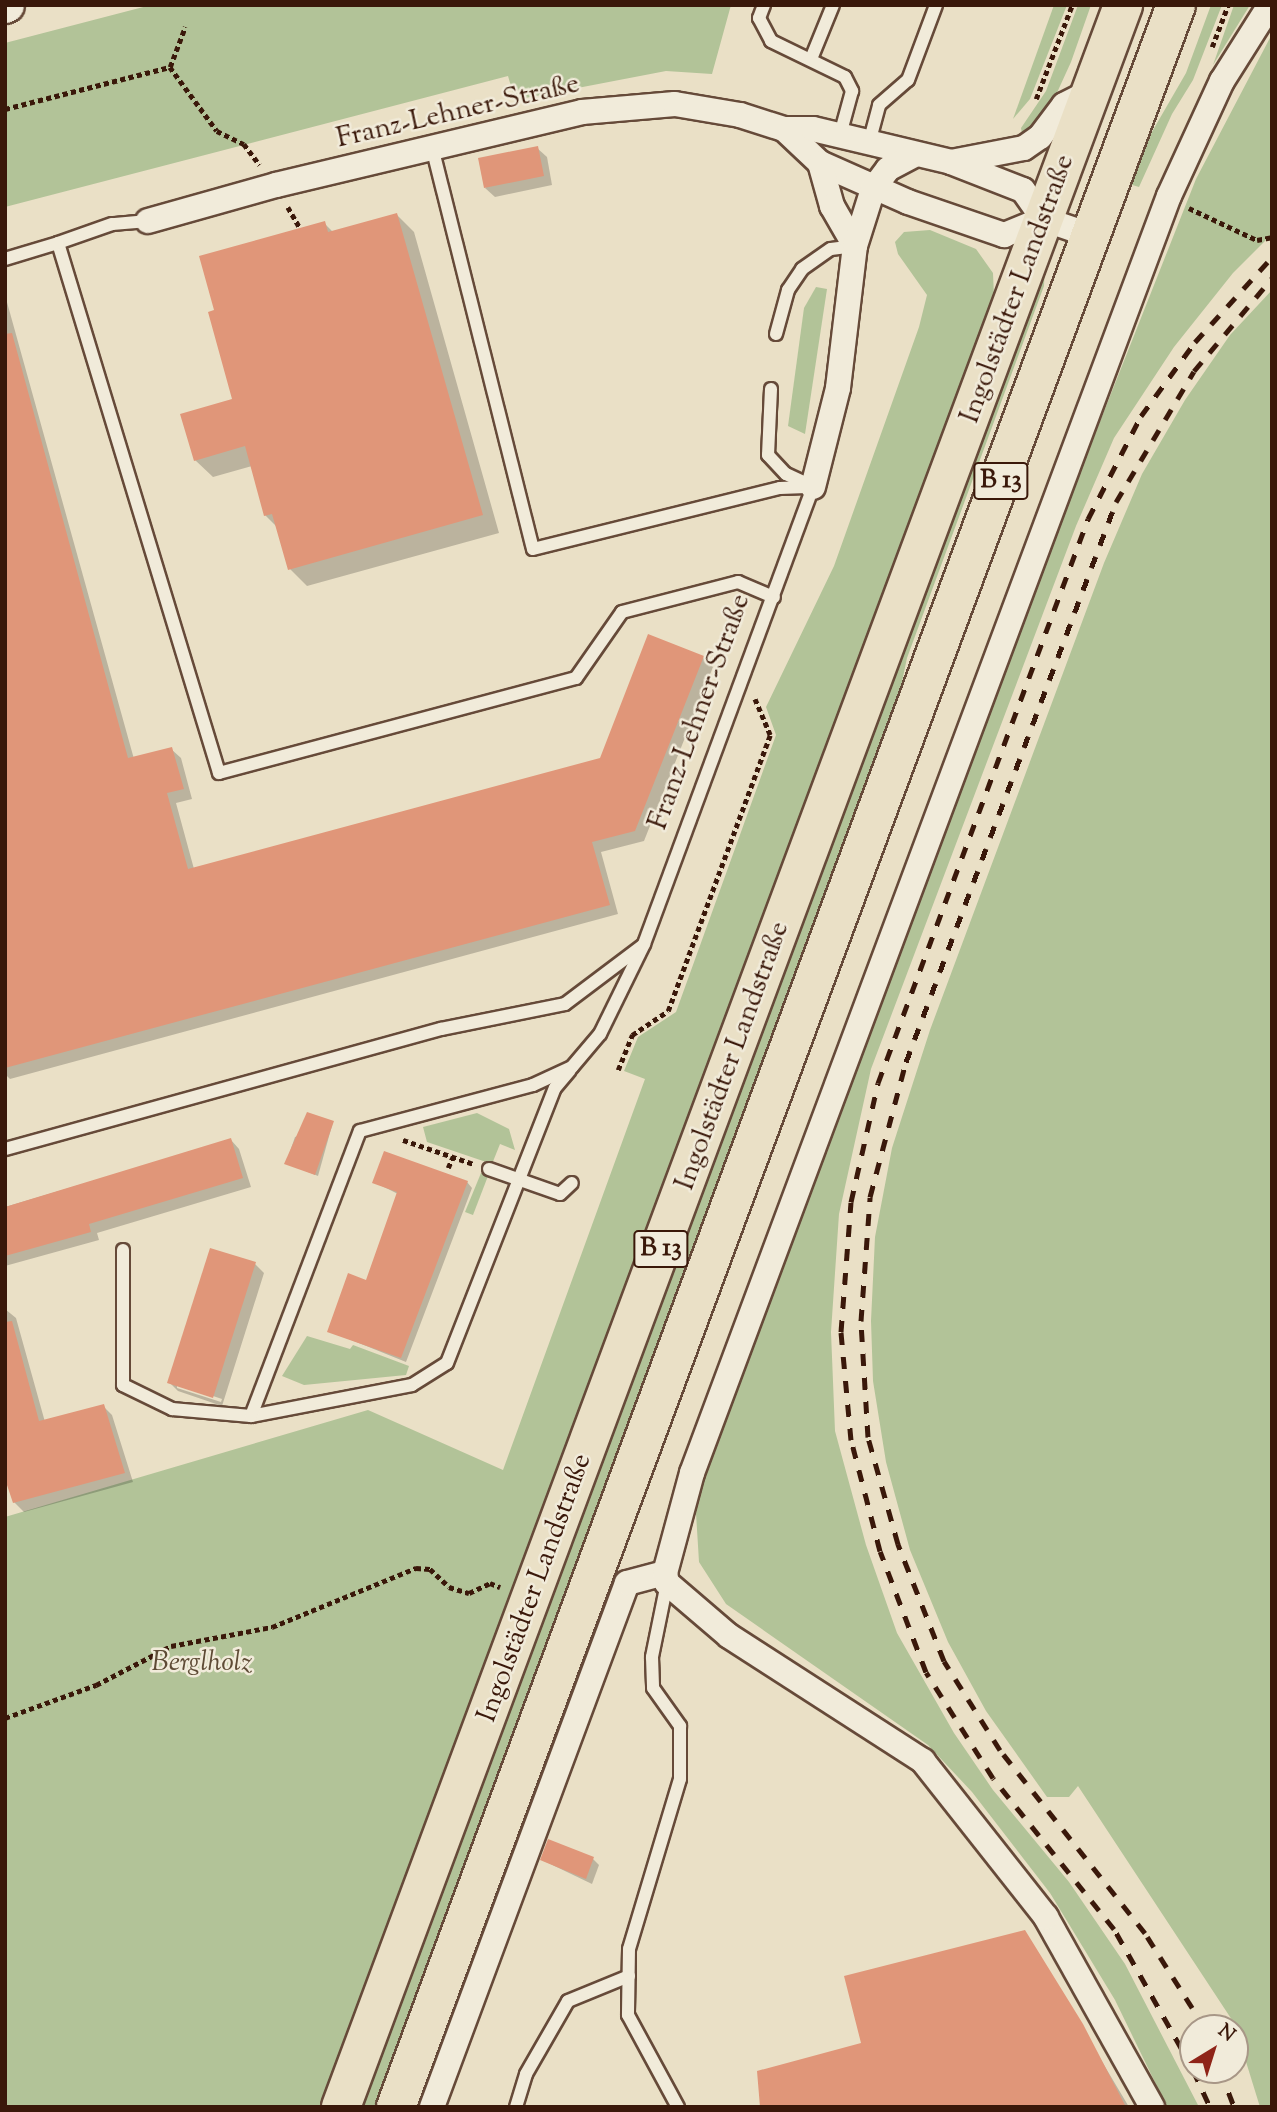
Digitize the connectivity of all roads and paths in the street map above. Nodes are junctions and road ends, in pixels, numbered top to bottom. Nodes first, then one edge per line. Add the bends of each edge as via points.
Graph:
1 (764, 5) edge
2 (833, 5) edge
3 (936, 5) edge
4 (1072, 5) edge
5 (1123, 5) edge
6 (1176, 5) edge
7 (1270, 5) edge
8 (185, 27) dead end
9 (811, 60) junction
10 (170, 67) junction
11 (1092, 91) junction
12 (5, 109) edge
13 (1028, 110) dead end
14 (784, 129) junction
15 (841, 135) junction
16 (869, 144) junction
17 (432, 147) junction
18 (914, 155) junction
19 (820, 163) junction
20 (951, 163) junction
21 (276, 185) junction
22 (873, 189) junction
23 (1169, 197) junction
24 (1044, 219) junction
25 (148, 221) joint
26 (1093, 236) junction
27 (1272, 237) edge
28 (58, 243) junction
29 (855, 246) junction
30 (5, 259) edge
31 (776, 334) dead end
32 (772, 389) dead end
33 (813, 487) junction
34 (774, 597) junction
35 (745, 676) junction
36 (644, 944) junction
37 (572, 1067) junction
38 (618, 1070) dead end
39 (369, 1128) junction
40 (5, 1149) edge
41 (453, 1157) junction
42 (448, 1168) dead end
43 (489, 1169) joint
44 (519, 1181) junction
45 (572, 1183) dead end
46 (123, 1250) dead end
47 (251, 1416) junction
48 (666, 1578) junction
49 (532, 1599) junction
50 (5, 1718) edge
51 (629, 1976) junction
52 (341, 2107) edge
53 (396, 2107) edge
54 (432, 2107) edge
55 (516, 2107) edge
56 (678, 2107) edge
57 (1153, 2107) edge

1 - 9 lane via 759,18 771,41
2 - 9 lane
3 - 16 lane via 908,80 879,105
4 - 13 path
5 - 11 main road, Ingolstädter Landstraße / B 13
6 - 26 main road, Ingolstädter Landstraße / B 13
7 - 23 street via 1222,82
8 - 10 path
9 - 15 lane via 845,77 852,91
10 - 12 path
10 - 21 path via 217,131 240,141
11 - 20 street via 1064,105 1040,137 1024,148
11 - 24 main road, Ingolstädter Landstraße / B 13
14 - 15 street, Franz-Lehner-Straße
14 - 17 street, Franz-Lehner-Straße via 740,115 676,104 582,112
14 - 19 street, Franz-Lehner-Straße
15 - 16 street, Franz-Lehner-Straße
15 - 19 street
16 - 18 street, Franz-Lehner-Straße
17 - 21 street, Franz-Lehner-Straße
17 - 33 lane via 533,548 780,488
18 - 20 street, Franz-Lehner-Straße
18 - 22 street, Franz-Lehner-Straße via 888,169
19 - 22 street, Franz-Lehner-Straße
19 - 29 street via 832,206
20 - 24 street, Franz-Lehner-Straße via 1023,190
21 - 25 street, Franz-Lehner-Straße
22 - 24 street, Franz-Lehner-Straße via 1004,235
22 - 29 street, Franz-Lehner-Straße
23 - 27 path via 1257,240
23 - 48 street via 706,1435 676,1521
24 - 26 street
24 - 49 main road, Ingolstädter Landstraße / B 13
25 - 28 lane via 113,224
26 - 53 main road, Ingolstädter Landstraße / B 13
28 - 30 lane
28 - 34 lane via 219,774 576,678 622,612 738,582
29 - 31 lane via 831,249 802,269 788,290
29 - 33 street, Franz-Lehner-Straße via 838,388
32 - 33 lane via 768,455 786,474
33 - 34 lane, Franz-Lehner-Straße
34 - 35 lane, Franz-Lehner-Straße
35 - 36 lane, Franz-Lehner-Straße
35 - 38 path via 770,736 668,1011 632,1035
36 - 37 lane, Franz-Lehner-Straße via 611,1015
36 - 40 lane via 565,1004 441,1029
37 - 39 lane, Franz-Lehner-Straße via 533,1085
37 - 44 lane via 555,1088
39 - 41 path
39 - 47 lane via 360,1131
41 - 42 path
41 - 43 path
43 - 44 lane
44 - 45 lane via 559,1194
44 - 47 lane via 447,1363 412,1385
46 - 47 lane via 123,1385 172,1409
48 - 51 lane via 652,1657 653,1688 680,1726 680,1779 636,1923
48 - 54 street via 627,1583
48 - 57 street via 729,1636 923,1761 1046,1916
49 - 50 path via 490,1583 469,1592 449,1587 430,1569 416,1568 272,1627 172,1646 96,1685
49 - 52 main road, Ingolstädter Landstraße / B 13
51 - 55 lane via 569,2001 526,2074
51 - 56 lane via 628,2015

